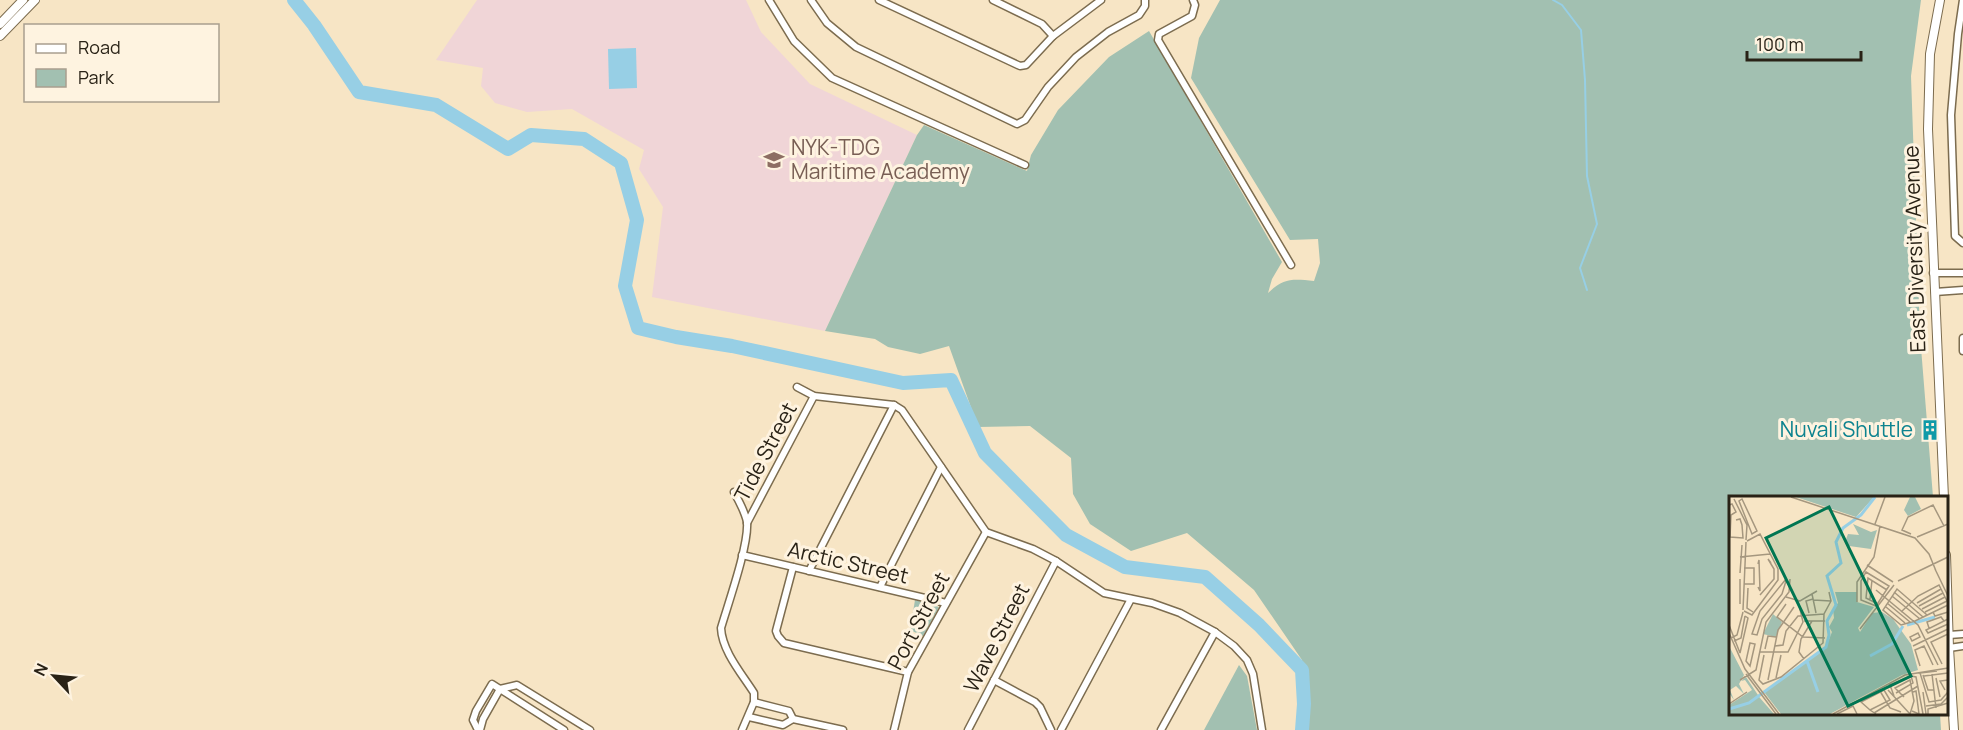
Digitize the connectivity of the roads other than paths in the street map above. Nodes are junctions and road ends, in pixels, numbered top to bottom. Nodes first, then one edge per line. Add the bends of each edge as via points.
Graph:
1 (23, 0) edge
2 (35, 0) edge
3 (769, 0) edge
4 (811, 0) edge
5 (879, 0) edge
6 (993, 0) edge
7 (1101, 0) edge
8 (1145, 0) edge
9 (1193, 0) edge
10 (1940, 0) edge
11 (1963, 0) edge
12 (1091, 2) edge
13 (0, 24) edge
14 (0, 36) edge
15 (1053, 36) junction
16 (1025, 165) dead end
17 (1963, 243) edge
18 (1292, 265) dead end
19 (1933, 273) junction
20 (1963, 273) edge
21 (1963, 290) edge
22 (1935, 292) junction
23 (1963, 338) edge
24 (1963, 351) edge
25 (797, 387) dead end
26 (814, 396) junction
27 (894, 405) junction
28 (941, 467) junction
29 (734, 492) dead end
30 (1944, 496) edge
31 (747, 523) junction
32 (986, 532) junction
33 (742, 555) junction
34 (1056, 561) junction
35 (793, 567) junction
36 (809, 571) junction
37 (880, 587) junction
38 (1948, 594) edge
39 (1131, 599) junction
40 (946, 603) junction
41 (1215, 632) junction
42 (1949, 634) junction
43 (1963, 634) edge
44 (1963, 646) edge
45 (1949, 648) junction
46 (908, 672) junction
47 (994, 680) junction
48 (500, 689) junction
49 (754, 702) junction
50 (749, 717) junction
51 (793, 719) junction
52 (810, 723) junction
53 (479, 730) edge
54 (564, 730) edge
55 (590, 730) edge
56 (742, 730) edge
57 (807, 730) edge
58 (843, 730) edge
59 (894, 730) edge
60 (968, 730) edge
61 (1051, 730) edge
62 (1061, 730) edge
63 (1161, 730) edge
64 (1262, 730) edge
65 (1954, 730) edge

1 - 13 street
2 - 14 street
3 - 16 street via 794,41 832,78
4 - 8 street via 827,23 856,47 1017,124 1025,120 1076,57 1108,32 1139,15
5 - 15 street via 1020,66 1026,65
6 - 15 street via 1042,24
7 - 12 street
9 - 18 street via 1196,4 1192,16 1159,34 1158,40
10 - 19 street, East Diversity Avenue via 1930,54 1928,129
11 - 17 street via 1951,114 1955,236
12 - 15 street
19 - 20 street
19 - 22 street, East Diversity Avenue
21 - 22 street
22 - 30 street, East Diversity Avenue
23 - 24 street
25 - 26 street
26 - 27 street
26 - 31 street, Tide Street
27 - 28 street via 902,410
27 - 36 street
28 - 32 street
28 - 37 street
29 - 31 street
31 - 33 street
32 - 34 street via 1021,543
32 - 40 street, Port Street
33 - 35 street, Arctic Street
33 - 49 street via 721,636 754,693
34 - 39 street via 1104,593
34 - 47 street, Wave Street
35 - 36 street, Arctic Street
35 - 46 street via 776,631 784,643
36 - 37 street, Arctic Street
37 - 40 street, Arctic Street
38 - 42 street
39 - 41 street via 1180,613
39 - 62 street
40 - 46 street, Port Street
41 - 63 street
41 - 64 street via 1247,660
42 - 43 street
42 - 45 street
44 - 45 street
45 - 65 street
46 - 59 street, Port Street
47 - 60 street, Wave Street
47 - 61 street via 1035,702
48 - 53 street
48 - 53 street via 492,684 476,711 473,720
48 - 54 street
48 - 55 street via 517,685
49 - 50 street
49 - 51 street via 789,711
50 - 51 street via 783,726
50 - 56 street
51 - 52 street
52 - 57 street
52 - 58 street

